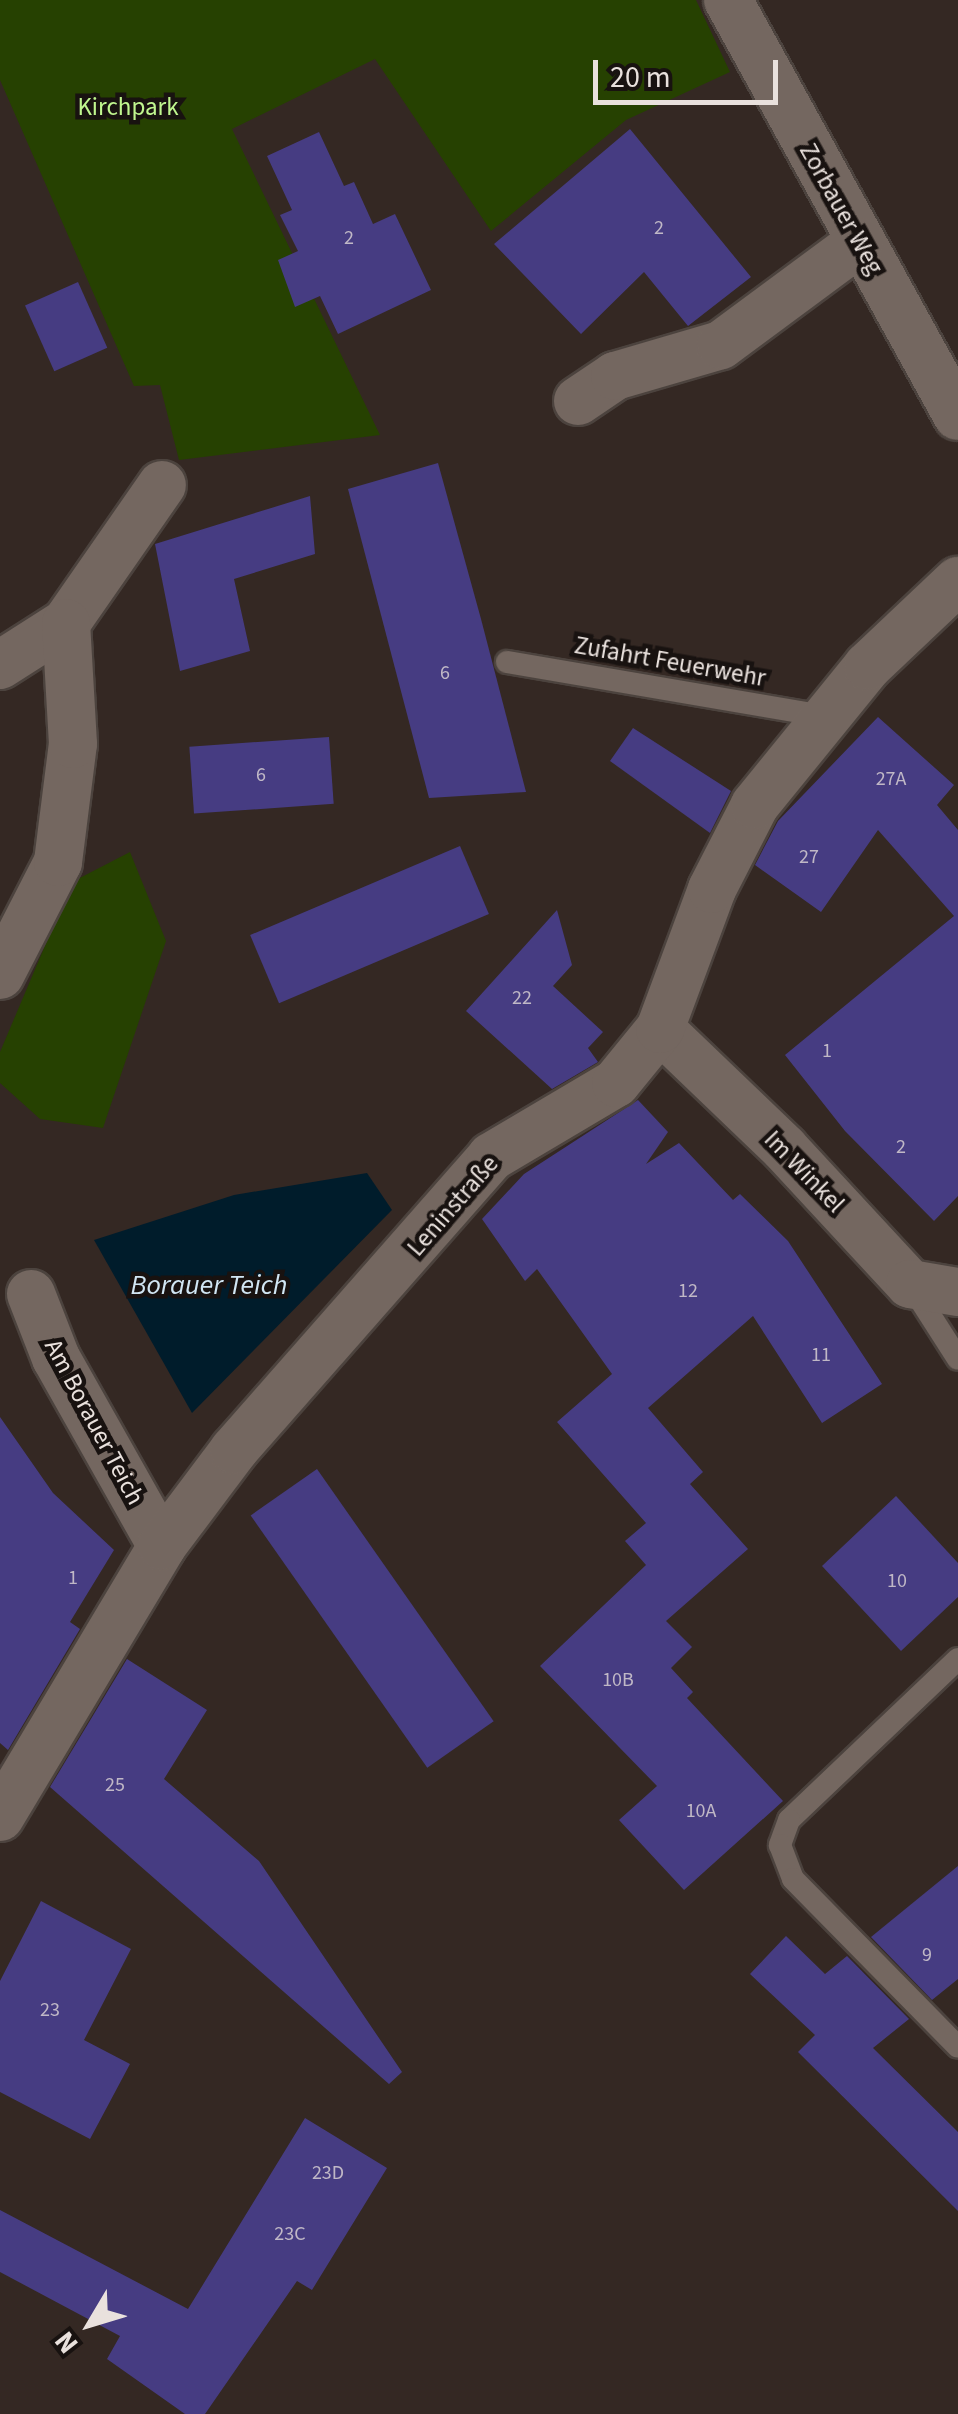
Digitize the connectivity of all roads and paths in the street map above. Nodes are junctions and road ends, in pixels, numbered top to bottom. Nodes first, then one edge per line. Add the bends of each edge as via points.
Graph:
1 (728, 0) edge
2 (860, 242) junction
3 (578, 400) dead end
4 (958, 416) edge
5 (162, 485) dead end
6 (958, 581) edge
7 (66, 623) junction
8 (508, 662) dead end
9 (0, 665) edge
10 (824, 716) junction
11 (0, 975) edge
12 (660, 1029) junction
13 (910, 1284) junction
14 (958, 1292) edge
15 (31, 1294) dead end
16 (958, 1358) edge
17 (162, 1546) junction
18 (958, 1660) edge
19 (0, 1817) edge
20 (958, 2047) edge

1 - 2 street, Zorbauer Weg
2 - 3 street via 721,345 615,376
2 - 4 street, Zorbauer Weg
5 - 7 street
6 - 10 street, Leninstraße
7 - 9 street
7 - 11 street via 73,744 58,862
8 - 10 lane, Zufahrt Feuerwehr
10 - 12 street, Leninstraße via 755,805 712,889
12 - 13 street, Im Winkel via 784,1148
12 - 17 street, Leninstraße via 616,1083 490,1156 234,1450
13 - 14 street
13 - 16 lane
15 - 17 street, Am Borauer Teich via 56,1358
17 - 19 street, Leninstraße
18 - 20 lane via 788,1820 780,1845 793,1879

